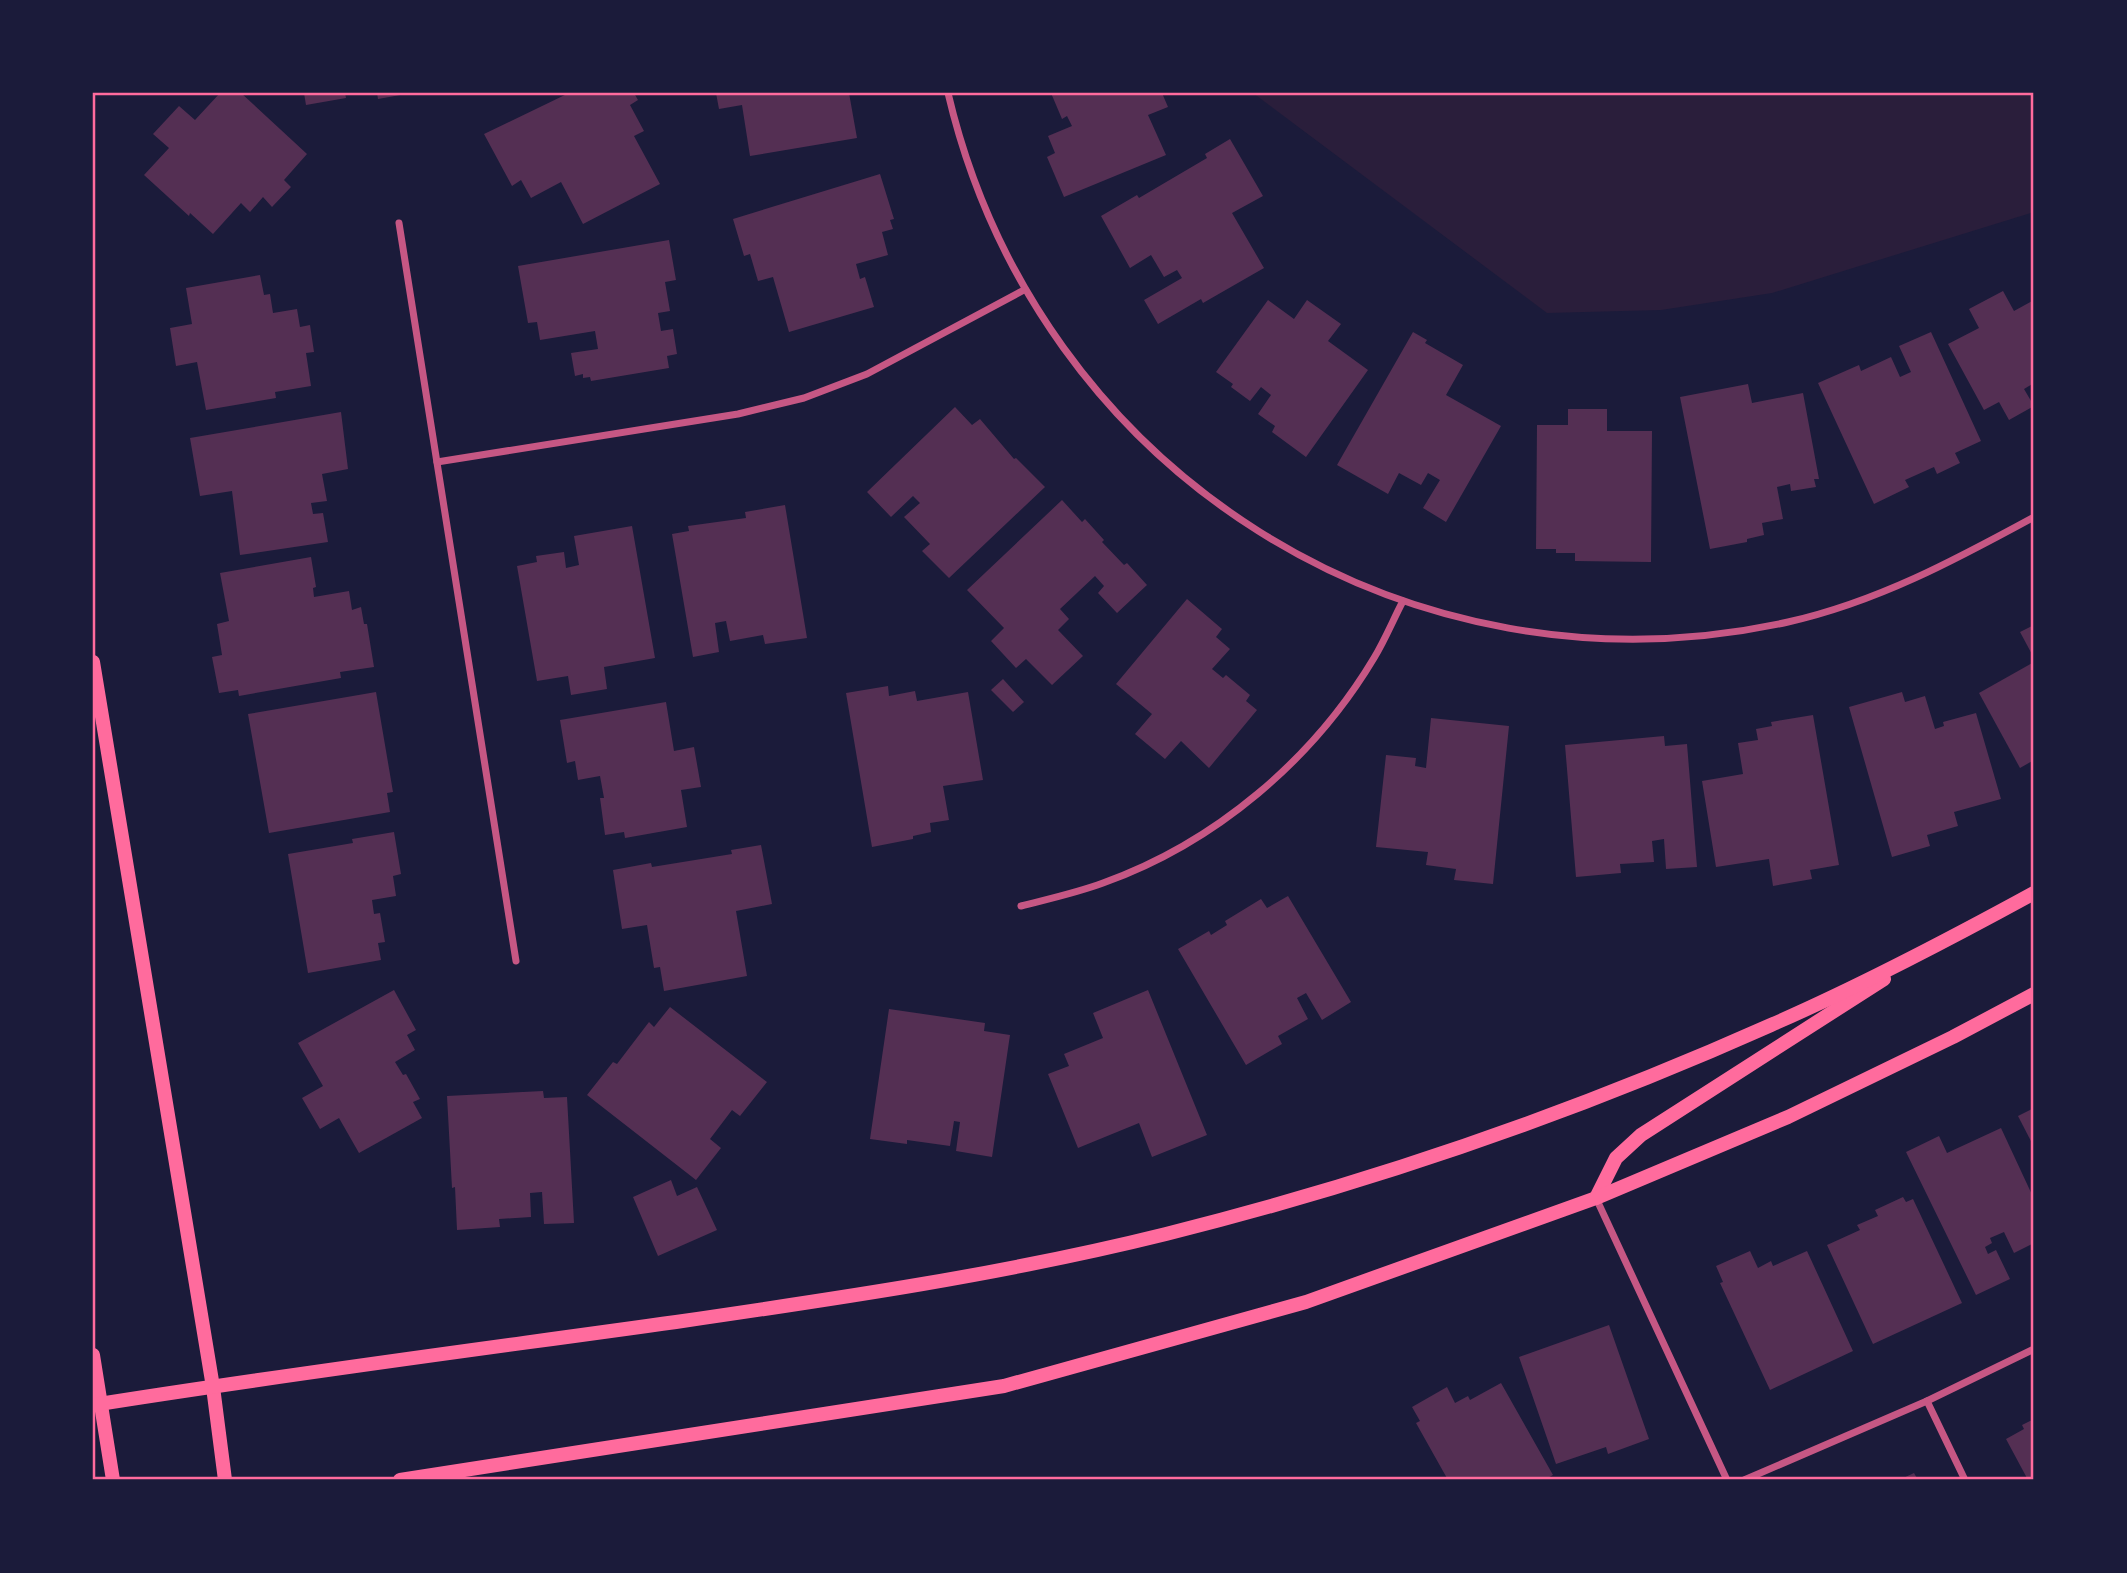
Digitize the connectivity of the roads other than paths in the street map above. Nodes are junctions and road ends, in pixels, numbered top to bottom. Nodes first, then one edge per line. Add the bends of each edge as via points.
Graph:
1 (948, 93) edge
2 (399, 223) dead end
3 (1024, 290) junction
4 (437, 462) junction
5 (2034, 517) edge
6 (1403, 601) junction
7 (93, 662) edge
8 (2034, 893) edge
9 (1021, 906) dead end
10 (1938, 945) junction
11 (516, 961) dead end
12 (2034, 994) edge
13 (1595, 1198) junction
14 (2034, 1349) edge
15 (93, 1355) edge
16 (213, 1387) junction
17 (1927, 1401) junction
18 (97, 1404) edge
19 (113, 1480) edge
20 (225, 1480) edge
21 (400, 1480) edge
22 (1727, 1480) edge
23 (1744, 1480) edge
24 (1965, 1480) edge

1 - 3 street via 987,216
2 - 4 street
3 - 4 street via 867,374 804,398 738,414
3 - 6 street via 1079,370 1127,426 1190,484 1260,534
4 - 11 street
5 - 6 street via 1928,574 1860,601 1789,622 1717,634 1644,640 1570,637 1498,626
6 - 9 street via 1374,659 1332,719 1282,773 1233,814 1170,853 1103,883
7 - 16 main road
8 - 10 main road
10 - 13 main road via 1641,1135 1616,1158
10 - 16 main road via 1773,1025 1581,1105 1489,1139 1176,1232 983,1275 835,1299
12 - 13 main road via 1788,1117
13 - 21 main road via 1306,1301 1004,1386
13 - 22 street
14 - 17 street
15 - 18 main road
16 - 18 main road
16 - 20 main road
17 - 23 street
17 - 24 street
18 - 19 main road

